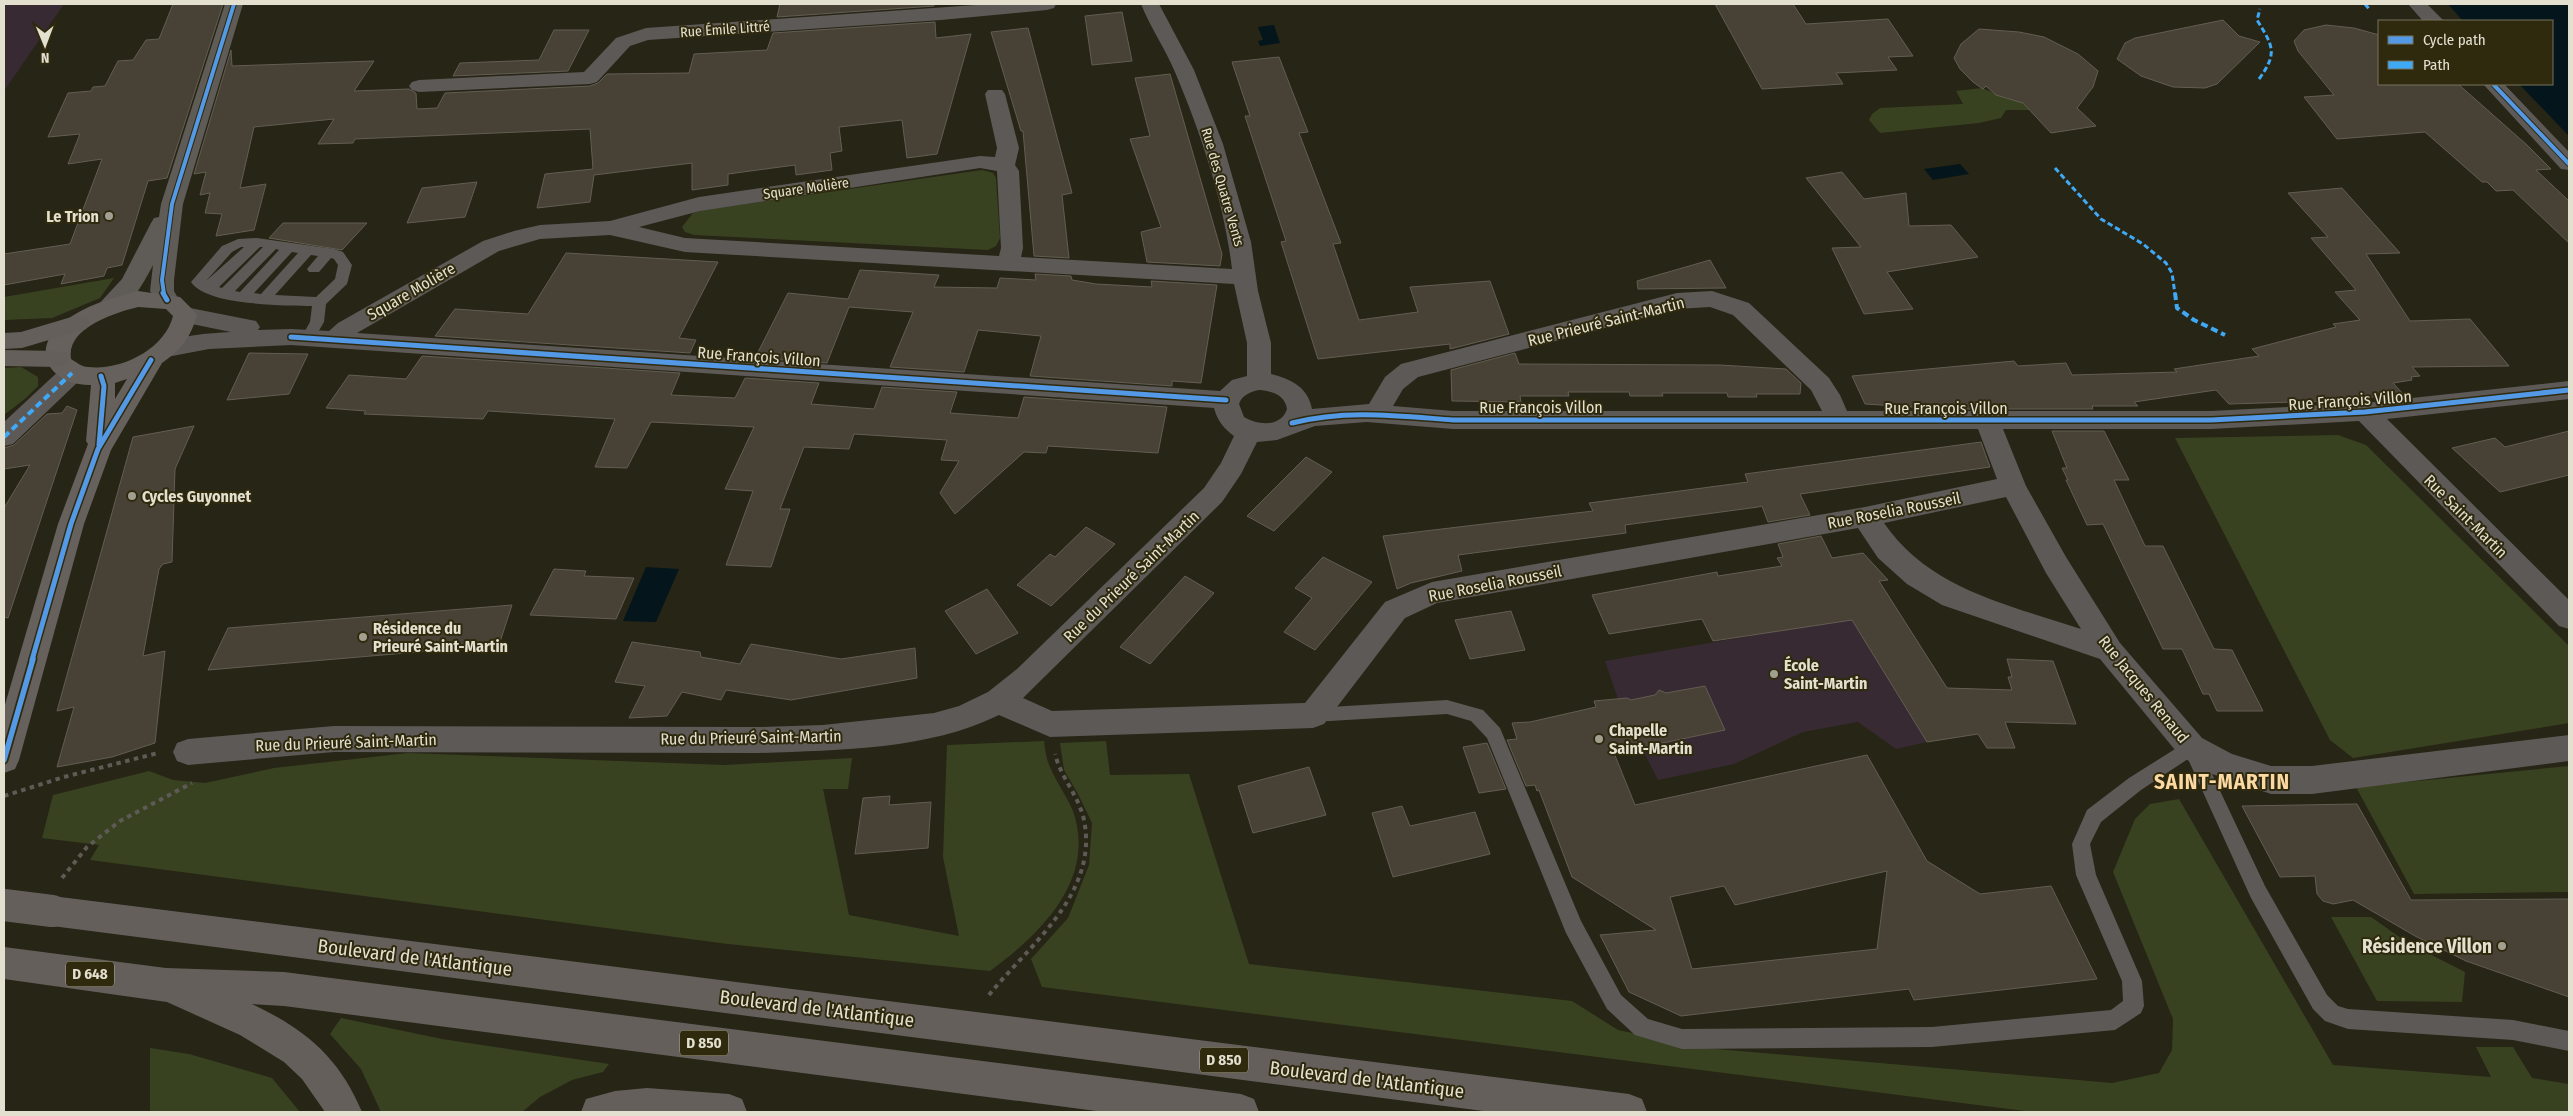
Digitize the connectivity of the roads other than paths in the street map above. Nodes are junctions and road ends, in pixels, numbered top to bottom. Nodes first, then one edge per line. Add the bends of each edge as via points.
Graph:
1 (234, 4) edge
2 (1047, 4) edge
3 (1150, 4) edge
4 (2417, 4) edge
5 (2433, 20) edge
6 (2494, 85) edge
7 (419, 86) dead end
8 (995, 94) dead end
9 (2569, 164) edge
10 (1004, 165) junction
11 (172, 204) junction
12 (610, 228) junction
13 (274, 244) junction
14 (290, 246) junction
15 (309, 249) junction
16 (329, 252) junction
17 (1008, 263) junction
18 (314, 269) dead end
19 (1245, 278) junction
20 (298, 287) dead end
21 (224, 294) junction
22 (244, 296) junction
23 (264, 298) junction
24 (167, 300) junction
25 (285, 300) junction
26 (319, 302) junction
27 (108, 308) junction
28 (185, 315) junction
29 (78, 323) junction
30 (300, 338) junction
31 (4, 341) edge
32 (333, 341) junction
33 (159, 355) junction
34 (4, 358) edge
35 (64, 366) junction
36 (101, 376) junction
37 (1259, 380) junction
38 (2569, 390) edge
39 (1292, 391) junction
40 (1226, 400) junction
41 (2365, 412) junction
42 (1372, 413) junction
43 (1838, 420) junction
44 (1292, 422) junction
45 (1988, 422) junction
46 (1249, 432) junction
47 (4, 437) edge
48 (98, 449) junction
49 (2013, 486) junction
50 (1865, 517) junction
51 (2569, 618) edge
52 (2110, 651) junction
53 (999, 701) junction
54 (1313, 715) junction
55 (2191, 747) junction
56 (2569, 748) edge
57 (188, 752) road end
58 (4, 760) edge
59 (4, 904) edge
60 (8, 963) edge
61 (166, 984) junction
62 (2569, 1041) edge
63 (344, 1112) edge
64 (599, 1112) edge
65 (729, 1112) edge
66 (1241, 1112) edge
67 (1629, 1112) edge

1 - 11 main road
2 - 7 street, Rue Émile Littré via 740,20 646,34 623,42 590,78
3 - 19 street, Rue des Quatre Vents via 1184,70 1213,144 1240,242
4 - 5 street
6 - 9 street
8 - 10 street via 1008,148
10 - 12 street, Square Molière via 980,162 699,204
10 - 17 street via 1008,171 1012,248
11 - 24 main road via 162,280 162,291
11 - 27 main road via 132,283
12 - 17 street, Square Molière via 685,245
12 - 32 street, Square Molière via 540,232 491,246 346,329
13 - 14 lane
13 - 21 lane
13 - 21 lane via 238,243 227,249 198,282 208,290
14 - 15 lane
14 - 22 lane
15 - 16 lane
15 - 23 lane
16 - 18 lane
16 - 26 lane via 342,258 345,272 342,281
17 - 19 street, Square Molière
19 - 37 street, Rue des Quatre Vents via 1259,343
20 - 25 lane
21 - 22 lane
22 - 23 lane
23 - 25 lane
24 - 27 main road via 138,300
24 - 28 main road via 182,309
25 - 26 lane
26 - 30 lane via 317,322
27 - 29 main road
28 - 30 street, Rue François Villon
28 - 33 main road via 181,335
29 - 31 highway via 22,340
29 - 35 main road via 57,350
30 - 32 street, Rue François Villon
30 - 33 street, Rue François Villon via 224,340
32 - 40 street, Rue François Villon
33 - 36 main road via 126,371
33 - 48 main road
34 - 35 highway
35 - 36 main road
35 - 47 street
36 - 48 main road via 104,386
37 - 39 street via 1278,382
37 - 40 street via 1235,389
38 - 41 street, Rue François Villon
39 - 42 street, Rue François Villon
39 - 44 street via 1300,407
40 - 46 street via 1229,419
41 - 45 street, Rue François Villon via 2211,420
41 - 51 street, Rue Saint-Martin
42 - 43 street, Rue François Villon via 1453,420
42 - 43 street, Rue Prieuré Saint-Martin via 1400,375 1410,370 1695,298 1726,303 1741,309 1754,320 1820,384
42 - 44 street, Rue François Villon
43 - 45 street, Rue François Villon
44 - 46 street via 1268,433
45 - 49 street, Rue Jacques Renaud
46 - 53 street, Rue du Prieuré Saint-Martin via 1228,474 1213,495 1028,678
48 - 58 main road via 71,524
49 - 50 street, Rue Roselia Rousseil
49 - 52 street, Rue Jacques Renaud via 2056,565
50 - 52 street via 1888,551 1917,576 1952,597
50 - 54 street, Rue Roselia Rousseil via 1432,594 1395,610
52 - 55 street, Rue Jacques Renaud
53 - 54 street via 1050,724
53 - 57 street, Rue du Prieuré Saint-Martin via 934,726 823,738 334,739
54 - 55 lane via 1447,707 1477,715 1494,733 1573,926 1614,1002 1642,1028 1682,1039 1932,1038 2115,1020 2134,1006 2132,981 2086,875 2081,844 2094,816
55 - 56 street, Rue Jacques Renaud via 2222,765 2271,780 2354,776
55 - 62 lane via 2258,892 2320,1002 2332,1014 2348,1019 2514,1030
59 - 67 highway, Boulevard de l'Atlantique / D 850, bridge via 56,896 965,1027
60 - 61 highway, D 648
61 - 63 highway via 294,1046 320,1071
61 - 66 highway, D 850 via 284,990
64 - 65 highway via 624,1106 672,1106

